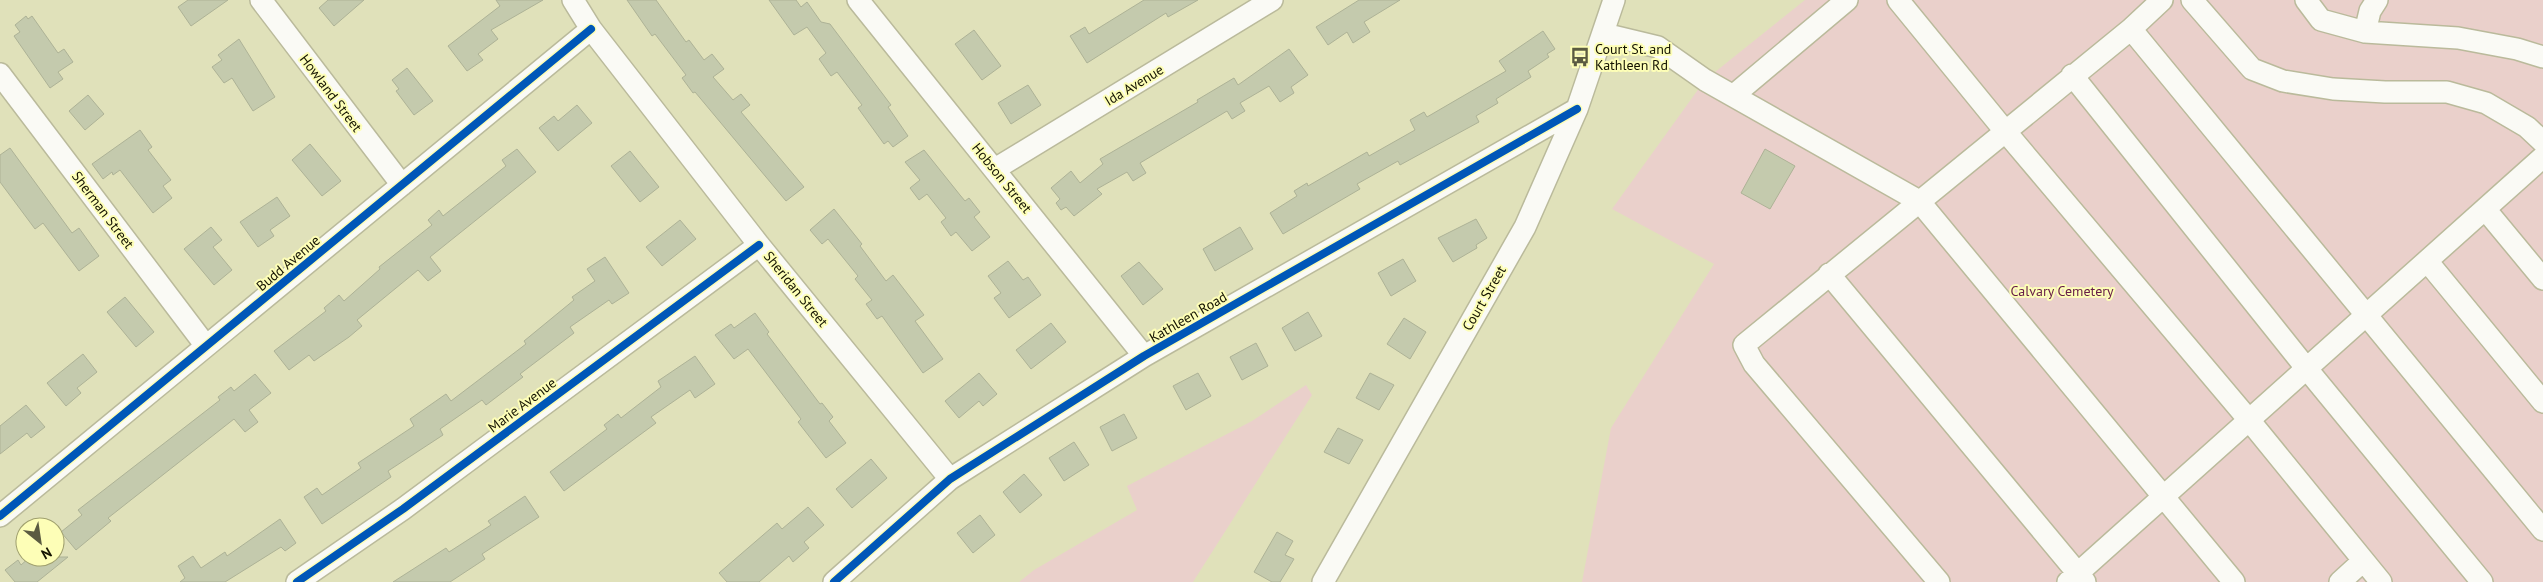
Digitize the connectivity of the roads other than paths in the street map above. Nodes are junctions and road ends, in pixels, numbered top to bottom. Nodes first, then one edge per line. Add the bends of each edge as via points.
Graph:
1 (261, 0) edge
2 (573, 0) edge
3 (858, 0) edge
4 (1272, 0) edge
5 (1614, 0) edge
6 (1847, 0) edge
7 (1898, 0) edge
8 (2162, 0) edge
9 (2192, 0) edge
10 (2306, 0) edge
11 (2377, 0) edge
12 (591, 29) junction
13 (2131, 29) junction
14 (2365, 32) junction
15 (1604, 34) junction
16 (2543, 57) edge
17 (0, 74) edge
18 (2072, 75) junction
19 (1734, 95) junction
20 (1577, 109) junction
21 (2005, 131) junction
22 (2543, 142) edge
23 (2543, 157) edge
24 (995, 169) junction
25 (402, 185) junction
26 (1919, 201) junction
27 (2485, 208) junction
28 (759, 245) junction
29 (2427, 260) junction
30 (1829, 274) junction
31 (2543, 279) edge
32 (2366, 315) junction
33 (206, 346) junction
34 (1144, 356) junction
35 (2306, 369) junction
36 (2543, 402) edge
37 (2249, 420) junction
38 (950, 479) junction
39 (2164, 497) junction
40 (0, 516) edge
41 (2543, 530) edge
42 (2363, 561) junction
43 (2077, 579) edge
44 (297, 582) edge
45 (834, 582) edge
46 (1323, 582) edge
47 (1938, 582) edge
48 (2234, 582) edge
49 (2340, 582) edge
50 (2381, 582) edge
51 (2482, 582) edge

1 - 25 street, Howland Street
2 - 12 street, Sheridan Street
3 - 24 street, Hobson Street
4 - 24 street, Ida Avenue
5 - 15 street, Court Street
6 - 19 street
7 - 21 street
8 - 13 street
9 - 22 street via 2252,69 2283,82 2376,92 2447,92 2486,103 2527,128
10 - 14 street via 2320,20
11 - 14 street via 2370,11
12 - 25 street, Budd Avenue
12 - 28 street, Sheridan Street
13 - 18 street
13 - 32 street
14 - 16 street via 2458,38 2517,48
15 - 19 street via 1658,48
15 - 20 street, Court Street
17 - 33 street, Sherman Street
18 - 21 street
18 - 35 street
19 - 26 street
20 - 34 street, Kathleen Road
20 - 46 street, Court Street via 1525,227
21 - 26 street
21 - 37 street
23 - 27 street
24 - 34 street, Hobson Street
25 - 33 street, Budd Avenue
26 - 30 street
26 - 39 street
27 - 29 street
27 - 31 street
28 - 38 street, Sheridan Street
28 - 44 street, Marie Avenue via 403,509
29 - 32 street
29 - 36 street
30 - 43 street
30 - 47 street via 1744,345 1754,364
32 - 35 street
32 - 41 street
33 - 40 street, Budd Avenue
34 - 38 street, Kathleen Road
35 - 37 street
35 - 51 street
37 - 39 street
37 - 42 street
38 - 45 street, Kathleen Road
39 - 43 street
39 - 48 street
42 - 49 street
42 - 50 street

